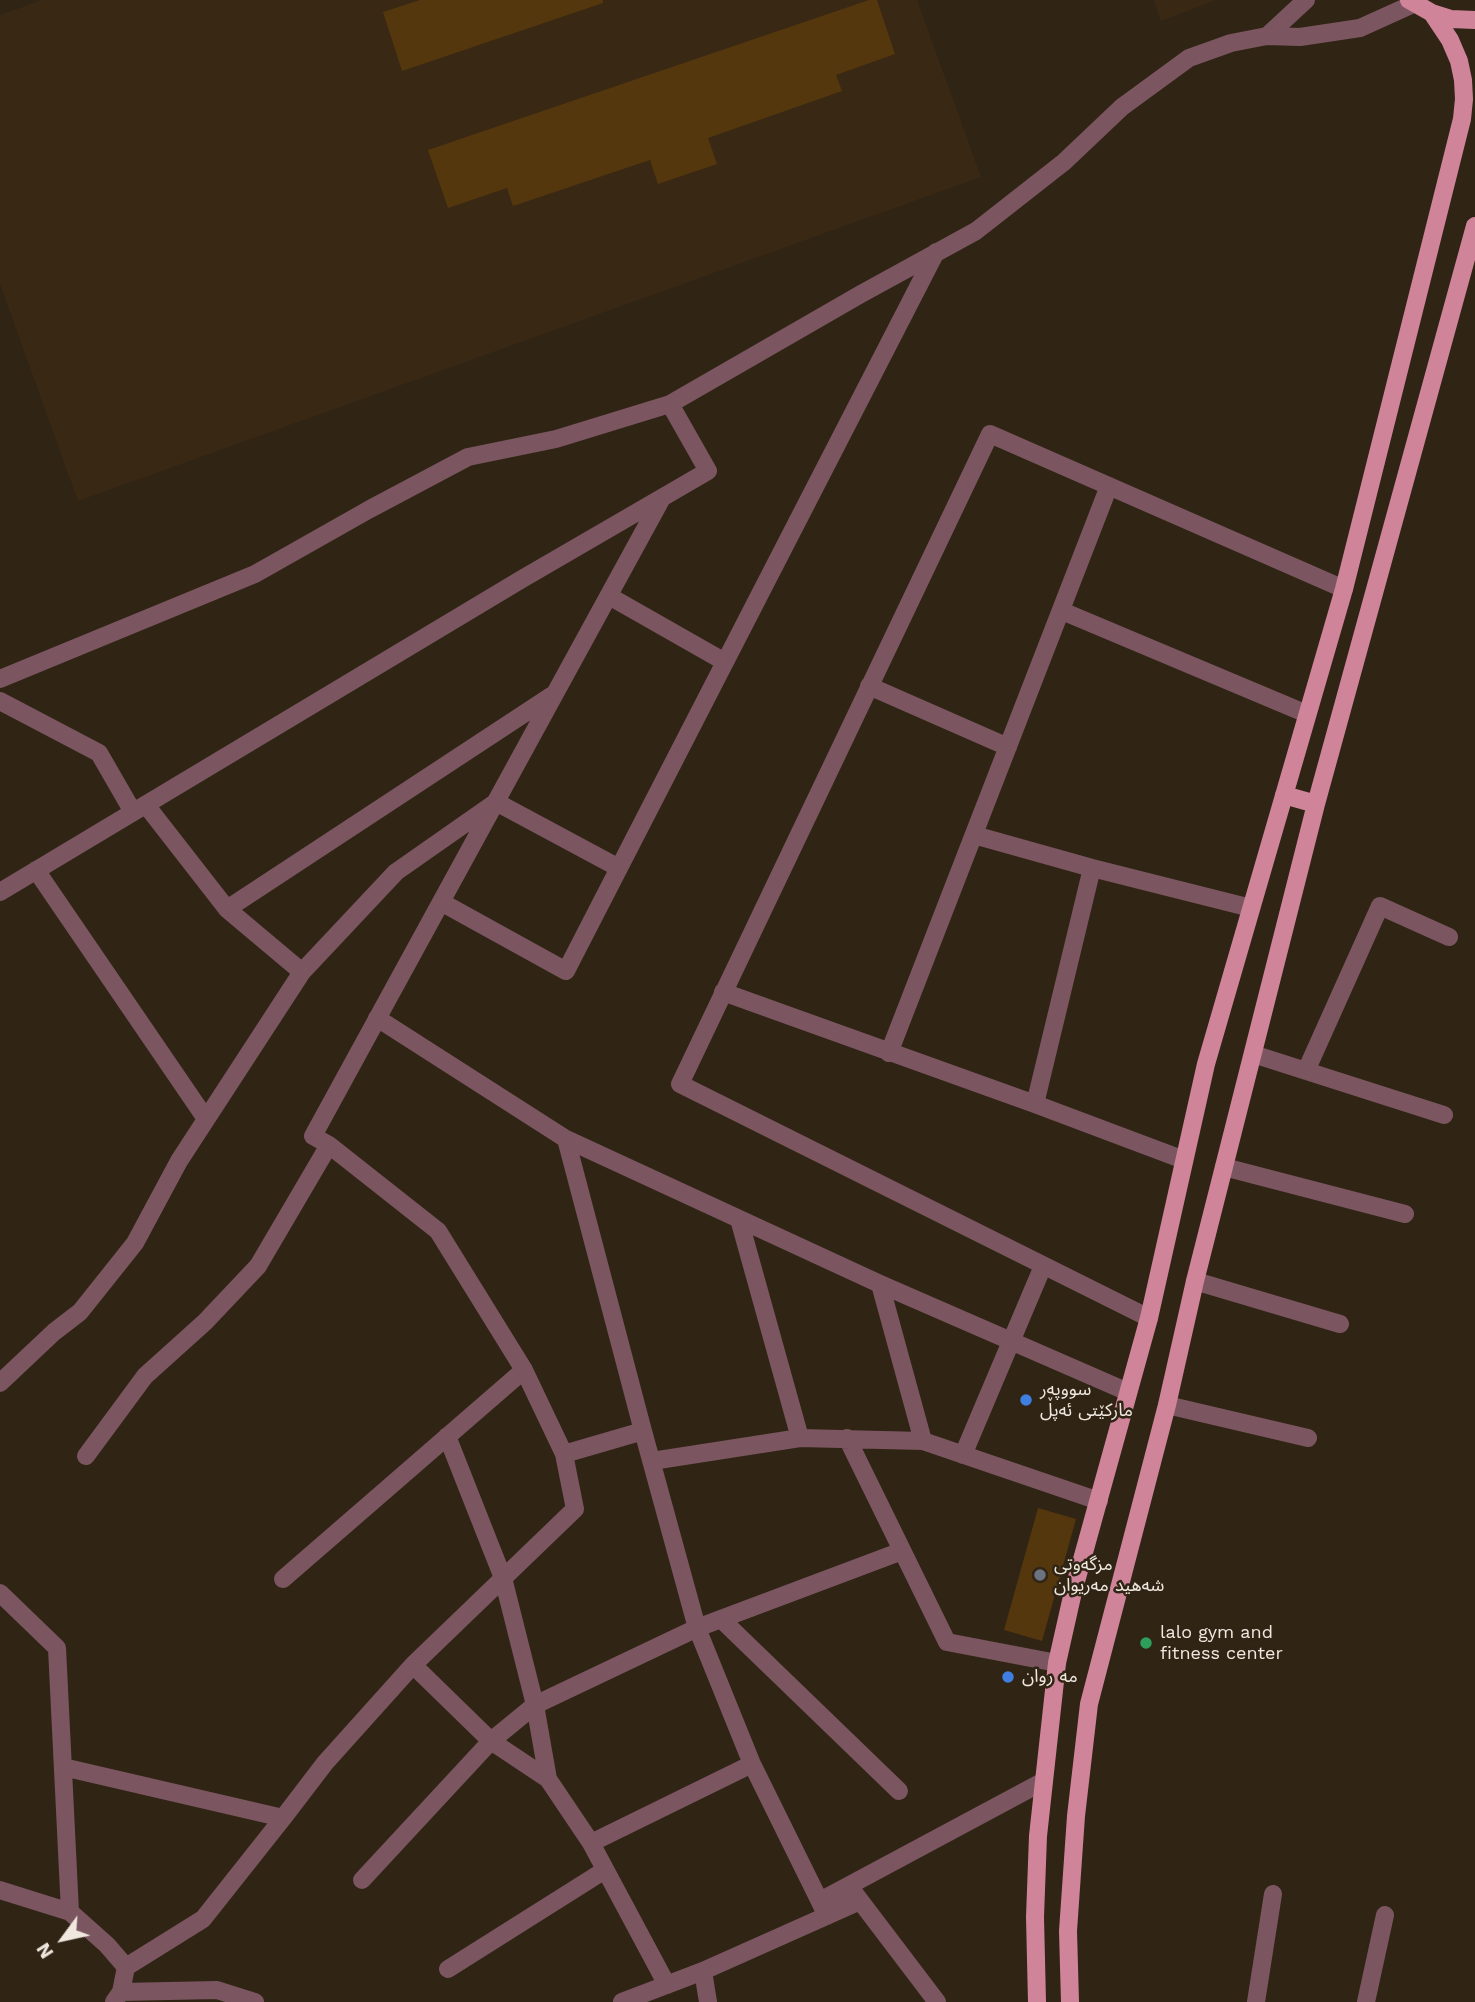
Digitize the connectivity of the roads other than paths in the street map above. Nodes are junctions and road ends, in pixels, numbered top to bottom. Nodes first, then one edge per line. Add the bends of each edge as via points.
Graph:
1 (1306, 0) edge
2 (1411, 2) edge
3 (1432, 13) junction
4 (1475, 20) edge
5 (1267, 36) junction
6 (1475, 226) edge
7 (936, 253) junction
8 (670, 404) junction
9 (1109, 486) junction
10 (662, 498) junction
11 (1344, 589) junction
12 (608, 596) junction
13 (1062, 611) junction
14 (725, 662) junction
15 (0, 679) edge
16 (869, 686) junction
17 (555, 694) junction
18 (0, 701) edge
19 (1307, 714) junction
20 (1008, 747) junction
21 (1284, 795) junction
22 (496, 802) junction
23 (1316, 804) junction
24 (139, 809) junction
25 (974, 835) junction
26 (618, 868) junction
27 (1092, 868) junction
28 (36, 870) junction
29 (0, 892) edge
30 (441, 902) junction
31 (1251, 908) junction
32 (227, 909) junction
33 (1449, 937) dead end
34 (302, 972) junction
35 (723, 992) junction
36 (377, 1018) junction
37 (889, 1053) junction
38 (1253, 1054) junction
39 (1306, 1071) junction
40 (1035, 1104) junction
41 (1444, 1115) dead end
42 (206, 1119) junction
43 (566, 1139) junction
44 (329, 1145) junction
45 (1184, 1160) junction
46 (1224, 1167) junction
47 (1405, 1214) dead end
48 (739, 1219) junction
49 (1043, 1266) junction
50 (1195, 1281) junction
51 (880, 1284) junction
52 (1149, 1318) junction
53 (1339, 1324) dead end
54 (1011, 1341) junction
55 (524, 1370) junction
56 (0, 1383) edge
57 (1128, 1392) junction
58 (1167, 1405) junction
59 (643, 1431) junction
60 (447, 1436) junction
61 (800, 1438) junction
62 (847, 1438) junction
63 (1308, 1438) dead end
64 (923, 1441) junction
65 (564, 1454) junction
66 (964, 1455) junction
67 (86, 1456) dead end
68 (652, 1461) junction
69 (1099, 1501) junction
70 (902, 1551) junction
71 (503, 1578) junction
72 (283, 1579) dead end
73 (0, 1592) edge
74 (721, 1619) junction
75 (697, 1628) junction
76 (1057, 1663) junction
77 (413, 1665) junction
78 (535, 1705) junction
79 (491, 1741) junction
80 (752, 1764) junction
81 (63, 1767) junction
82 (548, 1779) junction
83 (1044, 1781) junction
84 (899, 1791) dead end
85 (283, 1818) junction
86 (591, 1843) junction
87 (605, 1870) junction
88 (362, 1880) dead end
89 (848, 1885) junction
90 (0, 1890) edge
91 (1273, 1894) dead end
92 (860, 1901) junction
93 (823, 1908) junction
94 (70, 1912) junction
95 (1385, 1914) dead end
96 (126, 1967) junction
97 (448, 1969) dead end
98 (703, 1971) junction
99 (667, 1984) junction
100 (118, 1997) edge
101 (255, 2002) edge
102 (622, 2002) edge
103 (708, 2002) edge
104 (937, 2002) edge
105 (1037, 2002) edge
106 (1070, 2002) edge
107 (1256, 2002) edge
108 (1366, 2002) edge

1 - 5 street
2 - 3 main road
2 - 5 street via 1360,28 1300,37
3 - 4 main road
3 - 11 main road via 1458,61 1463,80 1462,120
5 - 7 street via 1189,58 1122,107 1064,162 976,231
6 - 23 main road
7 - 8 street
7 - 14 street
8 - 10 street via 708,471
8 - 15 street via 556,439 468,457 255,573
9 - 11 street
9 - 13 street
9 - 16 street via 990,434
10 - 12 street
10 - 24 street
11 - 19 main road
12 - 14 street
12 - 17 street
13 - 19 street
13 - 20 street
14 - 26 street
16 - 20 street
16 - 35 street
17 - 22 street
17 - 32 street
18 - 24 street via 99,753
19 - 21 main road
20 - 25 street
21 - 23 main road
21 - 31 main road
22 - 26 street
22 - 30 street
22 - 34 street via 397,872
23 - 38 main road
24 - 28 street
24 - 32 street
25 - 27 street
25 - 37 street
26 - 30 street via 566,971
27 - 31 street
27 - 40 street
28 - 29 street
28 - 42 street
30 - 36 street
31 - 45 main road
32 - 34 street
33 - 39 street via 1380,906
34 - 42 street
35 - 37 street
35 - 49 street via 680,1084
36 - 43 street
36 - 44 street via 313,1136
37 - 40 street
38 - 39 street
38 - 46 main road
39 - 41 street
40 - 45 street
42 - 56 street via 135,1243 80,1312
43 - 48 street
43 - 59 street
44 - 55 street via 438,1231
44 - 67 street via 258,1266 145,1376
45 - 52 main road
46 - 47 street
46 - 50 main road
48 - 51 street
48 - 61 street
49 - 52 street
49 - 54 street
50 - 53 street
50 - 58 main road
51 - 54 street
51 - 64 street
52 - 57 main road
54 - 57 street
54 - 66 street
55 - 60 street
55 - 65 street
57 - 69 main road
58 - 63 street
58 - 106 main road via 1089,1704 1068,1931
59 - 65 street
59 - 68 street
60 - 71 street
60 - 72 street
61 - 62 street
61 - 68 street
62 - 64 street
62 - 70 street
64 - 66 street
65 - 71 street via 575,1509
66 - 69 street
68 - 75 street
69 - 76 main road
70 - 74 street
70 - 76 street via 947,1642
71 - 77 street
71 - 78 street
73 - 81 street via 57,1648
74 - 75 street
74 - 84 street
75 - 78 street
75 - 80 street
76 - 83 main road
77 - 79 street
77 - 85 street via 319,1770
78 - 79 street
78 - 82 street
79 - 82 street
79 - 88 street
80 - 86 street
80 - 93 street
81 - 85 street
81 - 94 street
82 - 86 street
83 - 89 street
83 - 105 main road via 1035,1917
85 - 96 street via 204,1919
86 - 87 street
87 - 97 street
87 - 99 street
89 - 92 street
89 - 93 street
90 - 94 street
91 - 107 street
92 - 93 street
92 - 104 street
93 - 98 street
94 - 96 street
95 - 108 street
96 - 100 street
98 - 99 street
98 - 103 street
99 - 102 street
100 - 101 street via 217,1990

